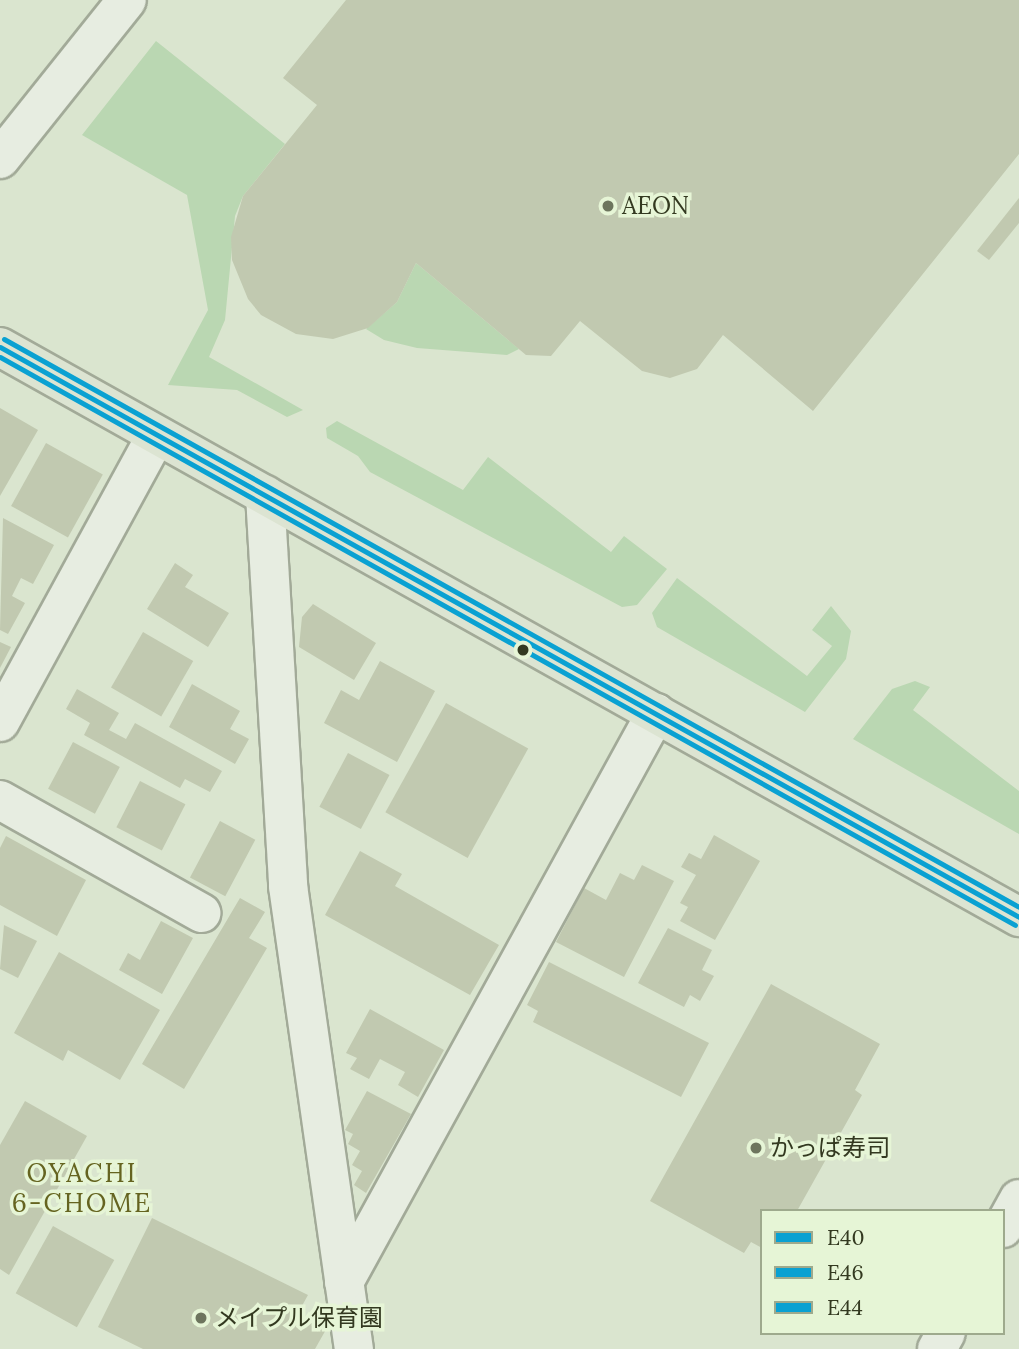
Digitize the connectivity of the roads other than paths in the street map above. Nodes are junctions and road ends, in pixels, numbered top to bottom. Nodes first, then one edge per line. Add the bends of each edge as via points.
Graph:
1 (127, 0) edge
2 (0, 159) edge
3 (0, 347) edge
4 (156, 436) junction
5 (265, 495) junction
6 (656, 713) junction
7 (0, 722) edge
8 (0, 800) edge
9 (201, 913) dead end
10 (1019, 917) edge
11 (1019, 1199) edge
12 (1005, 1224) edge
13 (344, 1282) junction
14 (354, 1349) edge

1 - 2 street
3 - 4 main road
4 - 5 main road
4 - 7 street
5 - 6 main road
5 - 13 street via 288,886
6 - 10 main road
6 - 13 street
8 - 9 street
11 - 12 street
13 - 14 street

